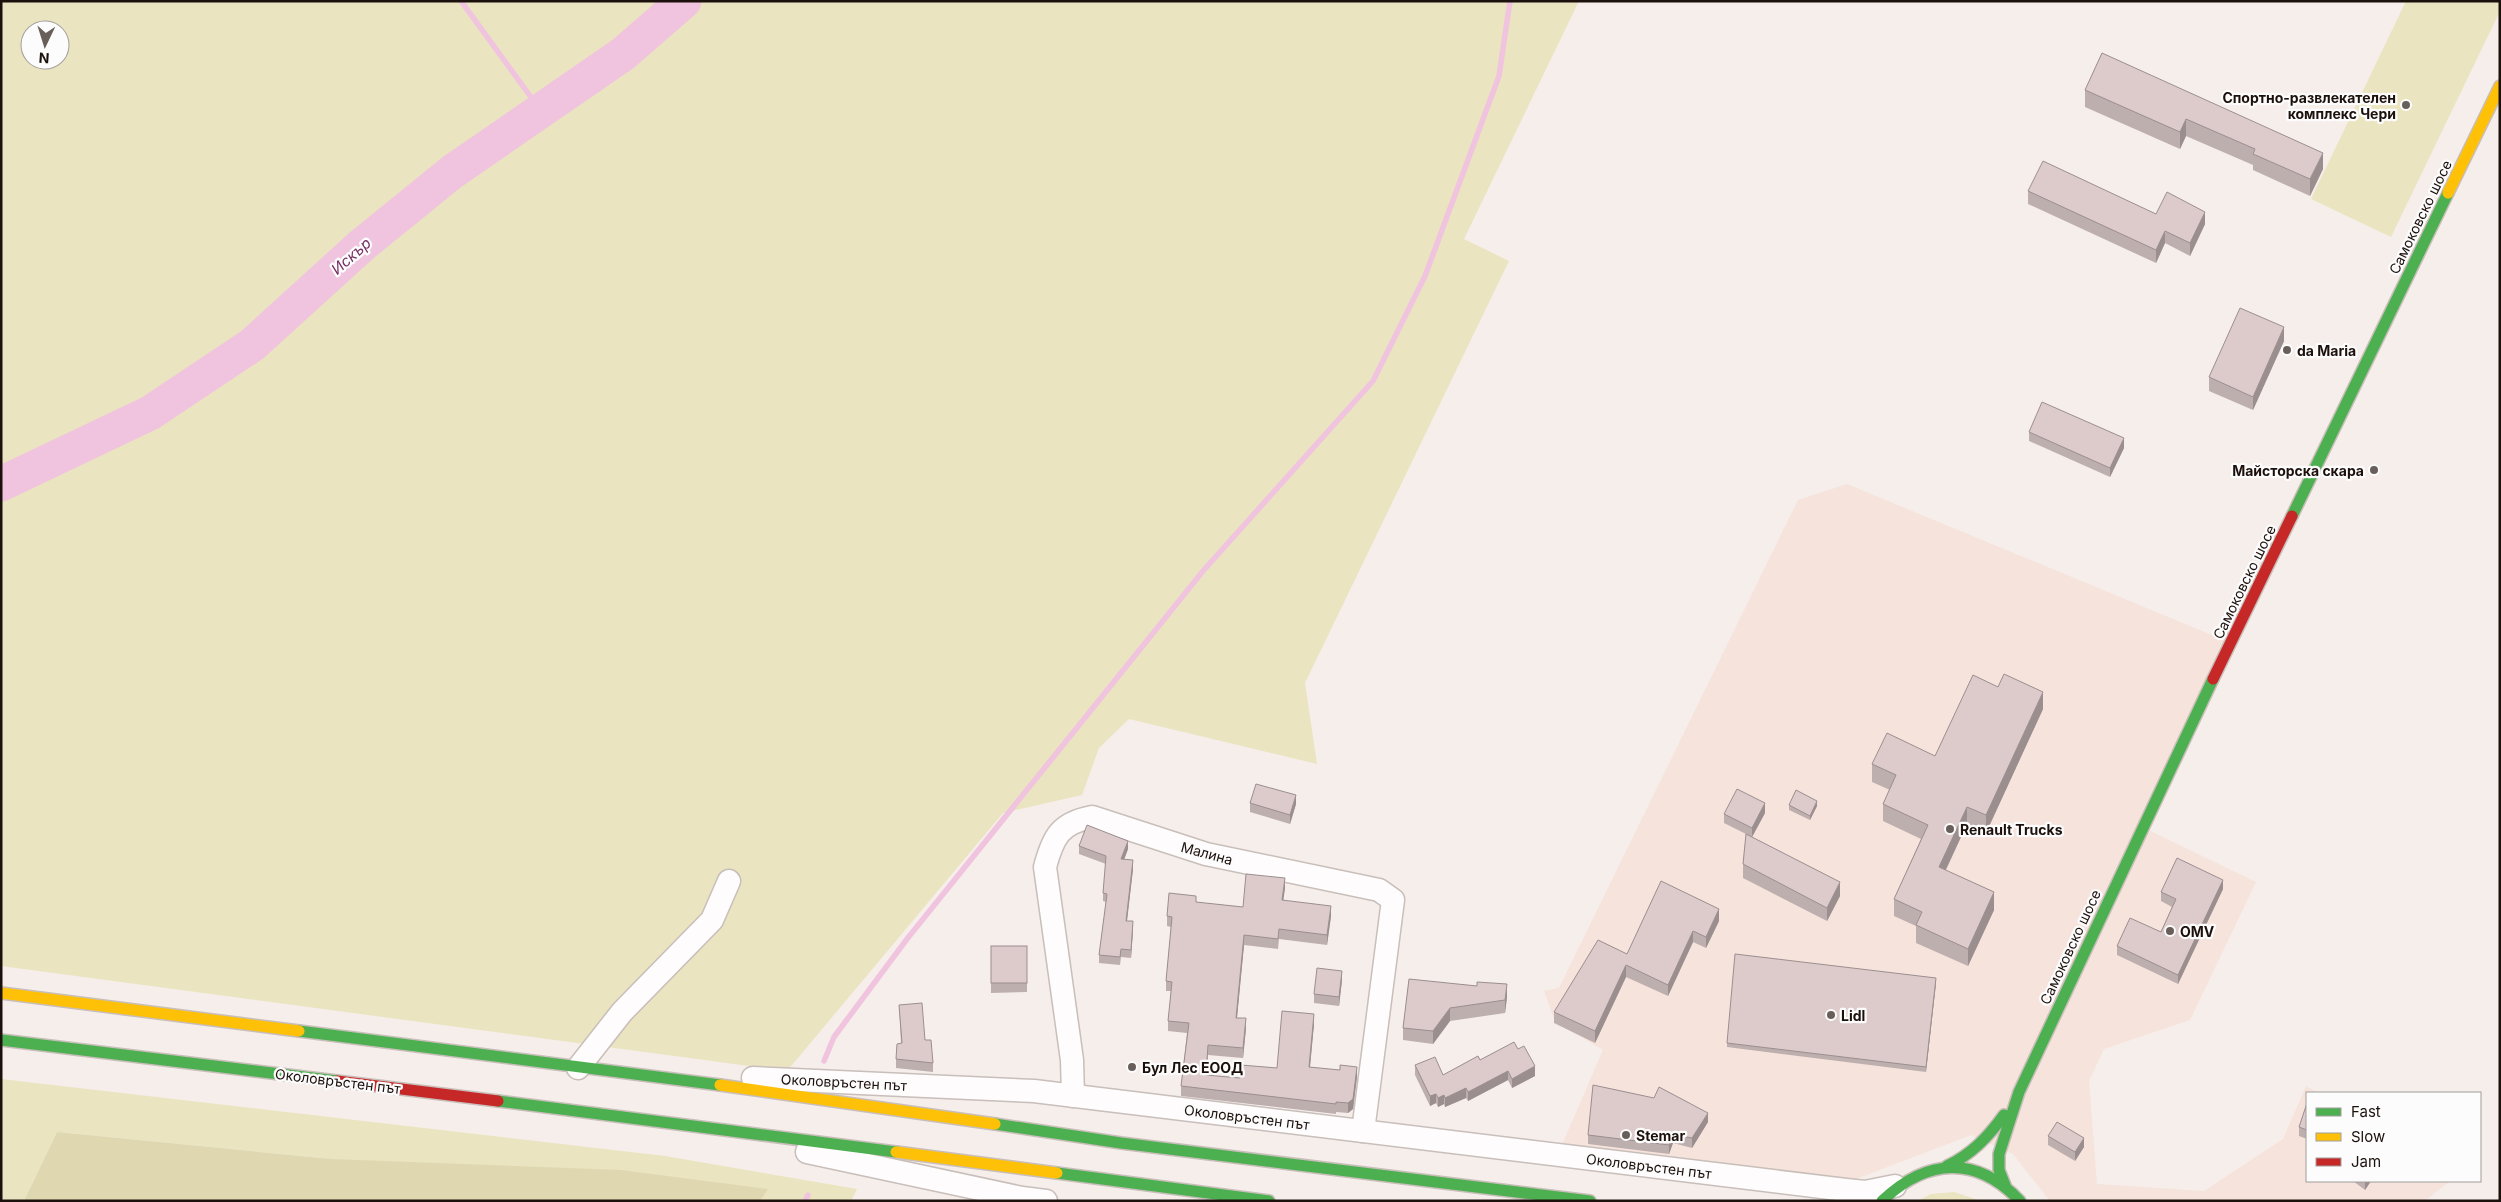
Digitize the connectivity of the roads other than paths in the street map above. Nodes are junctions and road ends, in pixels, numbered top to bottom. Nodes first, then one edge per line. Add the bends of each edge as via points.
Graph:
1 (2500, 86) edge
2 (729, 881) dead end
3 (1, 993) edge
4 (1, 1040) edge
5 (587, 1069) junction
6 (2019, 1092) junction
7 (1073, 1096) junction
8 (674, 1123) junction
9 (1363, 1132) junction
10 (1947, 1166) junction
11 (2006, 1185) junction
12 (1888, 1194) edge
13 (1046, 1201) edge
14 (1269, 1201) edge
15 (1590, 1201) edge
16 (2020, 1201) edge

1 - 6 main road, Самоковско шосе via 2142,827
2 - 5 street via 712,920 622,1012
3 - 5 main road, Околовръстен път
4 - 8 main road, Околовръстен път
5 - 7 street, Околовръстен път via 1034,1091
5 - 15 main road, Околовръстен път via 793,1094 1121,1143
6 - 10 main road via 1968,1158
6 - 11 main road via 1999,1154 1999,1170
7 - 9 street, Околовръстен път
7 - 9 street, Малина via 1072,1060 1044,866 1051,843 1062,829 1076,820 1092,816 1206,854 1379,890 1394,900
8 - 13 street, Околовръстен път
8 - 14 main road, Околовръстен път
9 - 12 street, Околовръстен път
10 - 11 main road via 1964,1166 1986,1173
10 - 12 main road via 1921,1172
11 - 16 main road

